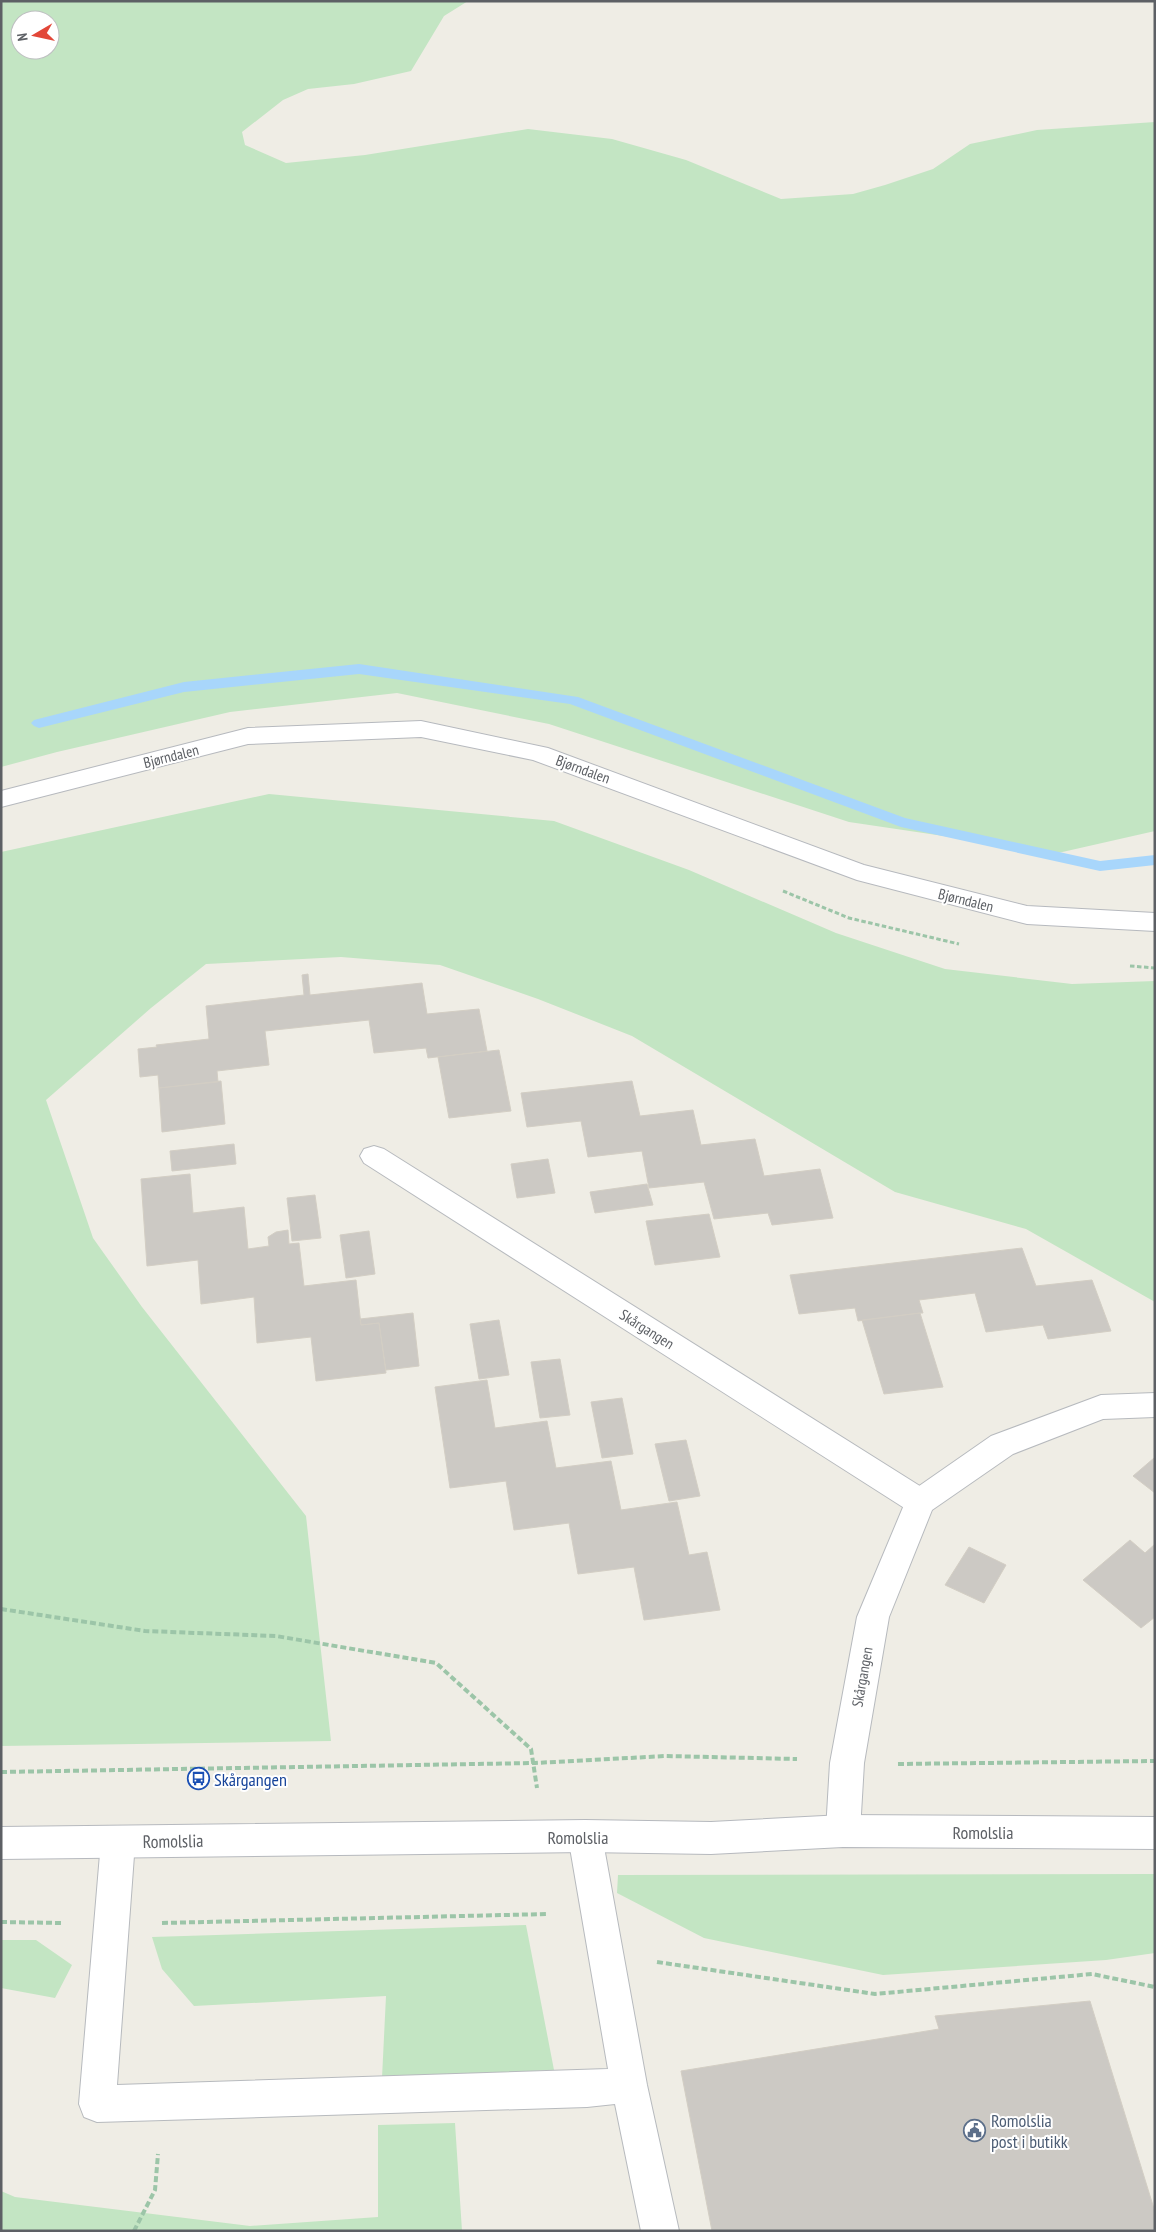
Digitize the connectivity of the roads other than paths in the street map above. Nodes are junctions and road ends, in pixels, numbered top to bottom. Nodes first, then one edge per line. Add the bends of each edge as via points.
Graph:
1 (1, 799) edge
2 (1155, 922) edge
3 (374, 1156) dead end
4 (1155, 1404) edge
5 (920, 1502) junction
6 (843, 1831) junction
7 (1155, 1833) edge
8 (585, 1836) junction
9 (118, 1842) junction
10 (1, 1843) edge
11 (629, 2085) junction
12 (660, 2231) edge

1 - 2 street, Bjørndalen via 248,736 421,729 539,753 857,872 1027,916
3 - 5 street, Skårgangen
4 - 5 street via 1101,1407 1002,1445
5 - 6 street, Skårgangen via 873,1617 847,1763
6 - 7 street, Romolslia
6 - 8 street, Romolslia via 710,1838
8 - 9 street, Romolslia
8 - 11 street
9 - 10 street, Romolslia
9 - 11 street via 98,2104
11 - 12 street

